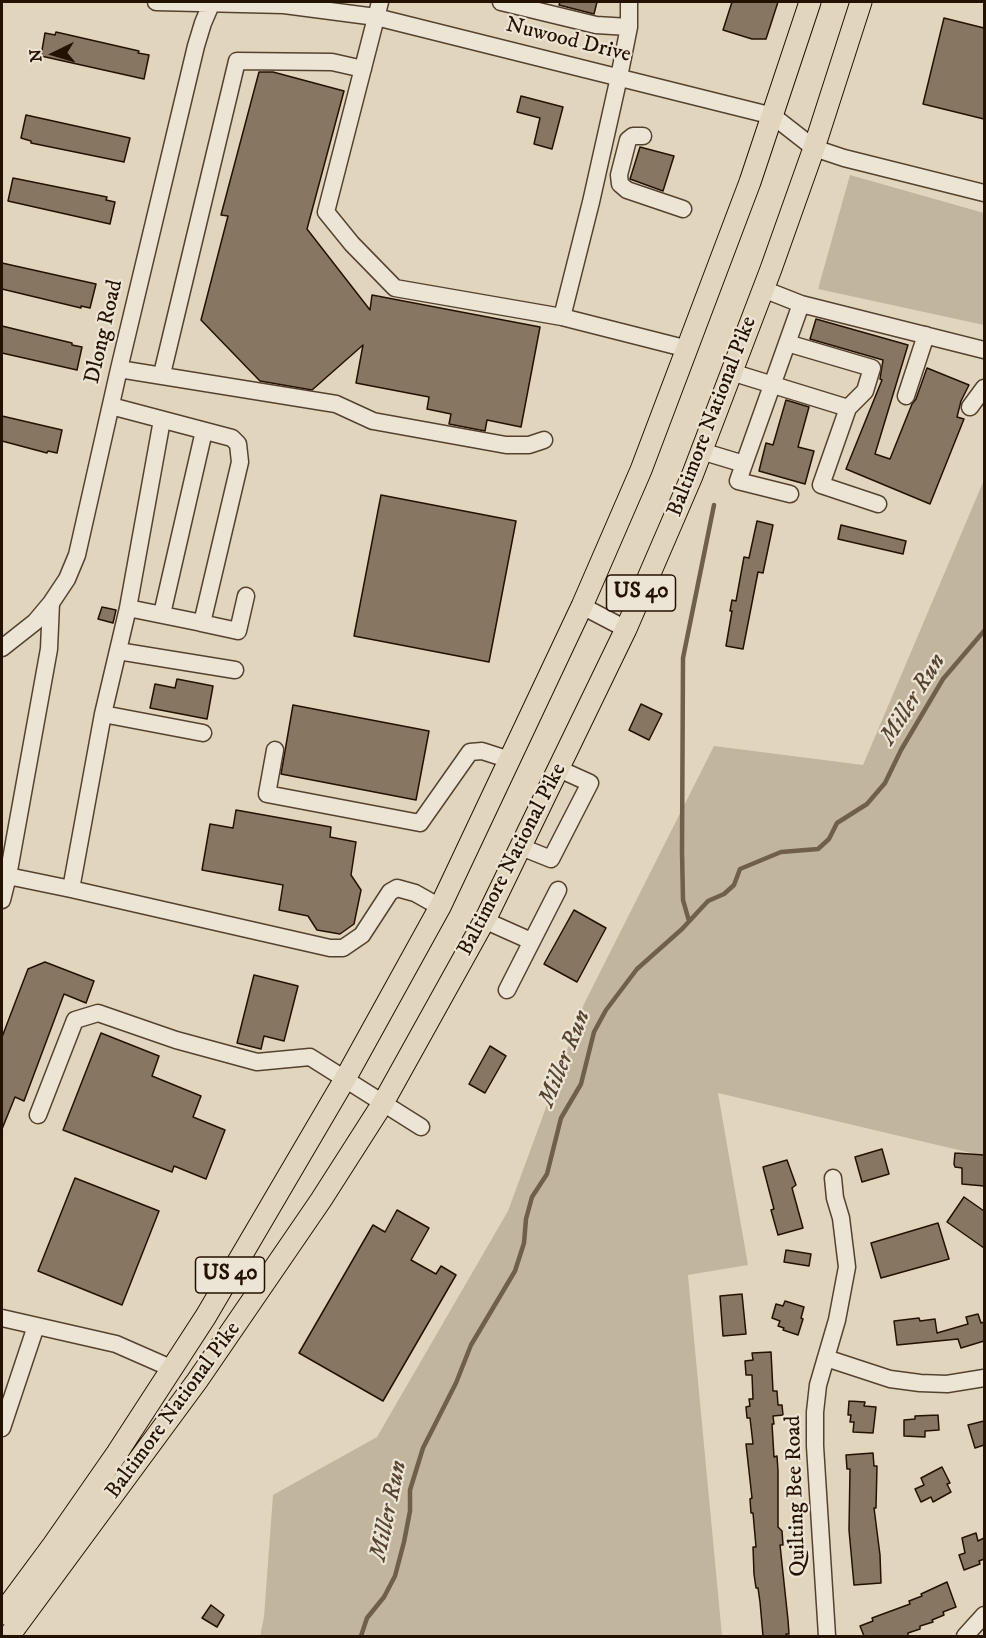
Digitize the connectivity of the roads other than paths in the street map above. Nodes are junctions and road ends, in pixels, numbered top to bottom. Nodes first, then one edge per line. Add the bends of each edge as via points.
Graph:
1 (156, 2) edge
2 (212, 2) edge
3 (501, 2) edge
4 (629, 2) edge
5 (810, 2) edge
6 (861, 2) edge
7 (378, 9) edge
8 (629, 27) junction
9 (363, 69) junction
10 (619, 77) junction
11 (773, 116) junction
12 (643, 136) dead end
13 (814, 148) junction
14 (599, 163) junction
15 (620, 169) junction
16 (984, 193) edge
17 (683, 209) dead end
18 (763, 289) junction
19 (801, 304) junction
20 (562, 317) junction
21 (926, 335) junction
22 (787, 343) junction
23 (688, 349) junction
24 (984, 350) edge
25 (119, 369) junction
26 (731, 372) junction
27 (162, 374) junction
28 (771, 384) junction
29 (984, 388) edge
30 (906, 396) dead end
31 (111, 406) junction
32 (970, 407) dead end
33 (848, 408) junction
34 (162, 420) junction
35 (204, 431) junction
36 (544, 440) dead end
37 (701, 451) junction
38 (744, 464) junction
39 (790, 494) dead end
40 (878, 504) dead end
41 (246, 596) dead end
42 (51, 603) junction
43 (582, 606) junction
44 (128, 608) junction
45 (162, 614) junction
46 (201, 622) junction
47 (626, 629) junction
48 (2, 648) edge
49 (118, 651) junction
50 (235, 670) dead end
51 (104, 714) junction
52 (204, 733) dead end
53 (275, 750) dead end
54 (510, 760) junction
55 (559, 769) junction
56 (521, 847) junction
57 (8, 876) junction
58 (71, 889) junction
59 (558, 890) dead end
60 (2, 900) edge
61 (440, 907) junction
62 (484, 920) junction
63 (531, 941) junction
64 (507, 990) dead end
65 (345, 1079) junction
66 (383, 1103) junction
67 (38, 1115) dead end
68 (421, 1127) dead end
69 (833, 1178) dead end
70 (2, 1318) edge
71 (36, 1326) junction
72 (826, 1358) junction
73 (173, 1369) junction
74 (984, 1378) edge
75 (2, 1428) edge
76 (2, 1614) edge
77 (984, 1615) edge
78 (9, 1636) edge
79 (827, 1636) edge
80 (965, 1636) edge

1 - 2 street, Nuwood Drive
2 - 7 street, Nuwood Drive
2 - 25 street, Dlong Road via 196,46
3 - 8 street via 596,25
4 - 8 street
5 - 11 main road, Baltimore National Pike / US 40
6 - 13 main road, Baltimore National Pike / US 40
7 - 9 street
7 - 10 street, Nuwood Drive
8 - 10 street
9 - 20 street via 326,212 394,288
9 - 27 street via 332,62 237,61
10 - 11 street, Nuwood Drive
10 - 14 street
11 - 13 street, Nuwood Drive
11 - 23 main road, Baltimore National Pike / US 40
12 - 15 street via 628,140
13 - 16 street, Nuwood Drive
13 - 18 main road, Baltimore National Pike / US 40
14 - 15 street
14 - 20 street
15 - 17 street via 622,187
18 - 19 street
18 - 26 main road, Baltimore National Pike / US 40
19 - 21 street
19 - 22 street
20 - 23 street
21 - 24 street
21 - 30 street
22 - 28 street
22 - 33 street via 872,368 865,391
23 - 43 main road, Baltimore National Pike / US 40
25 - 27 street
25 - 31 street, Dlong Road
26 - 28 street
26 - 37 main road, Baltimore National Pike / US 40
27 - 36 street via 336,404 373,421 506,445 529,445
28 - 33 street
28 - 38 street
29 - 32 street
31 - 34 street
31 - 42 street, Dlong Road via 77,555
33 - 40 street via 821,485
34 - 35 street
34 - 44 street
35 - 45 street
35 - 46 street via 232,438 238,444 240,462
37 - 38 street
37 - 47 main road, Baltimore National Pike / US 40
38 - 39 street via 738,481
41 - 46 street via 238,631
42 - 48 street, Dlong Road via 35,622
42 - 57 street via 49,649
43 - 47 street
43 - 54 main road, Baltimore National Pike / US 40
44 - 45 street
44 - 49 street
45 - 46 street
47 - 55 main road, Baltimore National Pike / US 40
49 - 50 street
49 - 51 street
51 - 52 street
51 - 58 street
53 - 54 street via 267,794 420,823 470,752 482,751
54 - 61 main road, Baltimore National Pike / US 40
55 - 56 main road, Baltimore National Pike / US 40
55 - 56 street via 590,783 551,859
56 - 62 main road, Baltimore National Pike / US 40
57 - 58 street
57 - 60 street
58 - 61 street via 330,948 343,948 362,935 390,892 397,888 416,893
59 - 63 street
61 - 65 main road, Baltimore National Pike / US 40
62 - 63 street
62 - 66 main road, Baltimore National Pike / US 40
63 - 64 street
65 - 66 street
65 - 67 street via 310,1057 257,1062 98,1013 75,1020
65 - 73 main road, Baltimore National Pike / US 40
66 - 68 street
66 - 78 main road, Baltimore National Pike / US 40 via 229,1335
69 - 72 street, Quilting Bee Road via 847,1267
70 - 71 street
71 - 73 street via 116,1344
71 - 75 street
72 - 74 street via 890,1379 920,1383 947,1384
72 - 79 street, Quilting Bee Road via 818,1385 814,1446
73 - 76 main road, Baltimore National Pike / US 40
77 - 80 street

